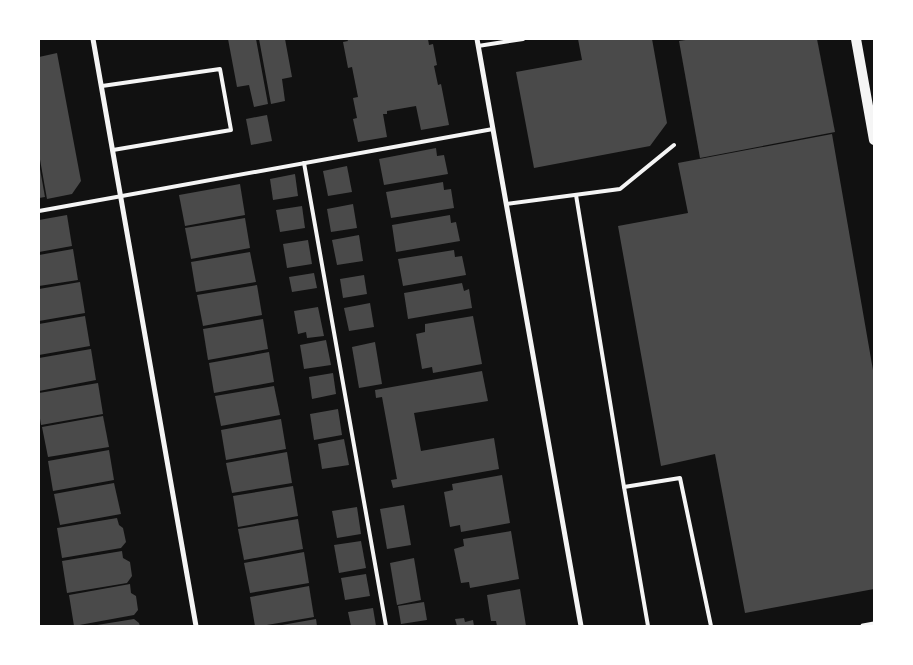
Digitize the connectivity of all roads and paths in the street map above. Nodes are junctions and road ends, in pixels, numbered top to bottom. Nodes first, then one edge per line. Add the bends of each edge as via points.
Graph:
1 (93, 39) edge
2 (477, 39) edge
3 (523, 39) edge
4 (856, 39) edge
5 (478, 46) junction
6 (102, 86) junction
7 (493, 129) junction
8 (874, 140) edge
9 (674, 145) dead end
10 (113, 150) junction
11 (304, 163) junction
12 (576, 195) junction
13 (121, 196) junction
14 (506, 204) junction
15 (39, 211) edge
16 (624, 487) junction
17 (874, 624) edge
18 (196, 626) edge
19 (386, 626) edge
20 (581, 626) edge
21 (648, 626) edge
22 (711, 626) edge
23 (863, 626) edge

1 - 6 street
2 - 5 street
3 - 5 lane
4 - 8 main road
5 - 7 street
6 - 10 street
6 - 10 lane via 220,69 231,130
7 - 11 lane
7 - 14 street
9 - 12 lane via 620,189
10 - 13 street
11 - 13 lane
11 - 19 lane
12 - 14 lane
12 - 16 lane
13 - 15 lane
13 - 18 street
14 - 20 street
16 - 21 lane
16 - 22 lane via 680,478
17 - 23 street

